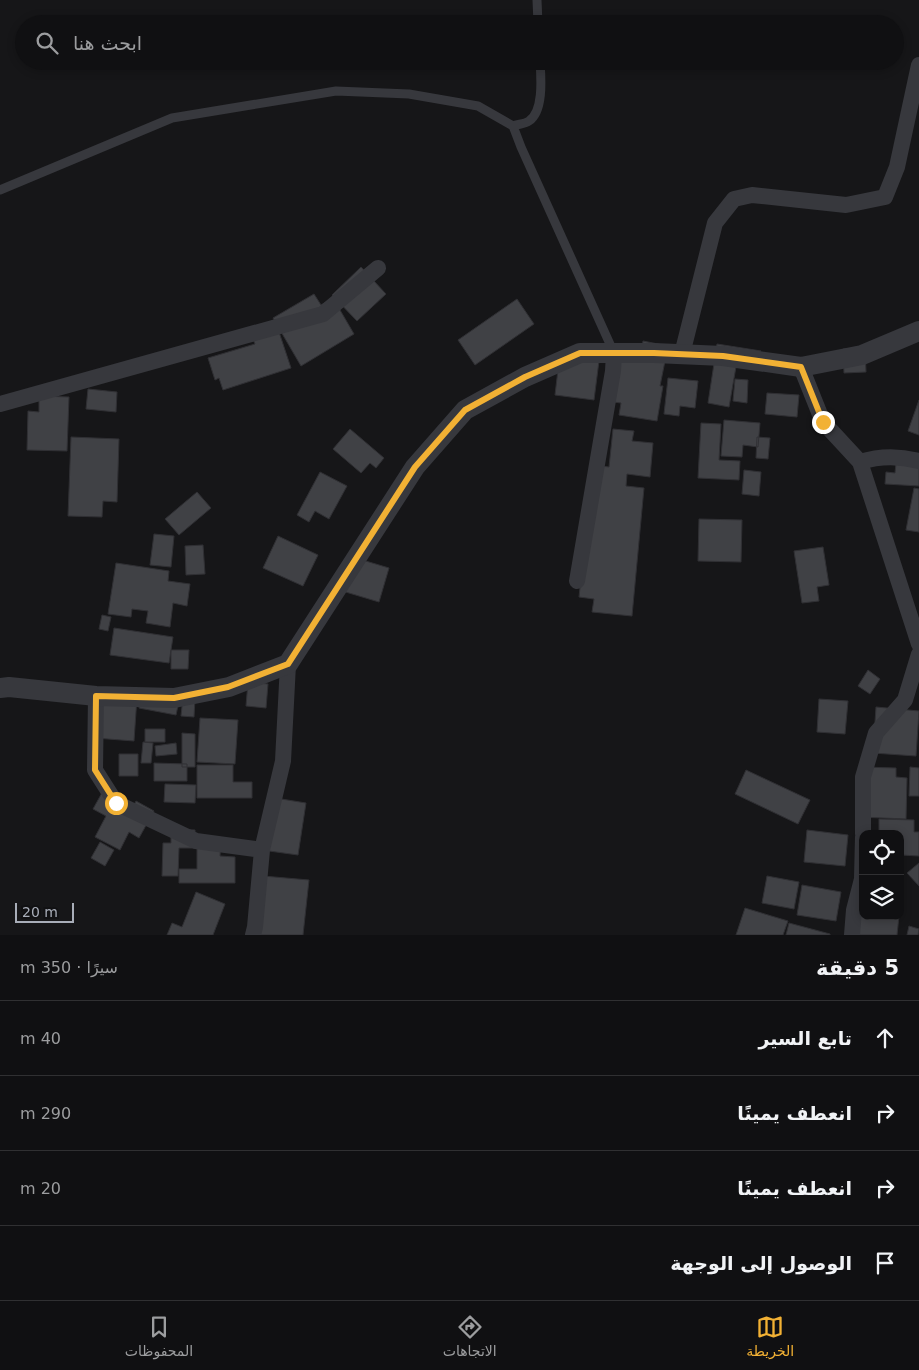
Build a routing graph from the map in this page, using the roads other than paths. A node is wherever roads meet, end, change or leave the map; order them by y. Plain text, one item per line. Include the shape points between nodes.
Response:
1 (537, 0) edge
2 (538, 15) edge
3 (919, 65) edge
4 (540, 70) edge
5 (513, 126) junction
6 (0, 190) edge
7 (378, 268) dead end
8 (919, 331) edge
9 (614, 353) junction
10 (682, 354) junction
11 (801, 367) junction
12 (0, 404) edge
13 (919, 461) edge
14 (860, 462) junction
15 (577, 581) dead end
16 (919, 644) edge
17 (919, 654) edge
18 (288, 664) junction
19 (0, 688) edge
20 (96, 696) junction
21 (863, 830) edge
22 (262, 850) junction
23 (862, 875) edge
24 (253, 935) edge
25 (852, 935) edge

1 - 2 lane
3 - 10 street via 897,167 886,197 846,205 752,196 734,199 715,223
4 - 5 lane via 538,110 529,121
5 - 6 lane via 478,106 410,94 336,91 172,118
5 - 9 lane
7 - 12 street via 323,314
8 - 11 street via 862,354
9 - 10 street
9 - 15 street
9 - 18 street via 580,353 525,377 465,410 415,467
10 - 11 street
11 - 14 street via 823,422
13 - 14 street via 876,457
14 - 16 street
17 - 21 street via 905,700 876,733 863,777
18 - 20 street via 228,687 174,698
18 - 22 street via 283,761
19 - 20 street
20 - 22 street via 95,770 116,803 196,841
22 - 24 street
23 - 25 street

